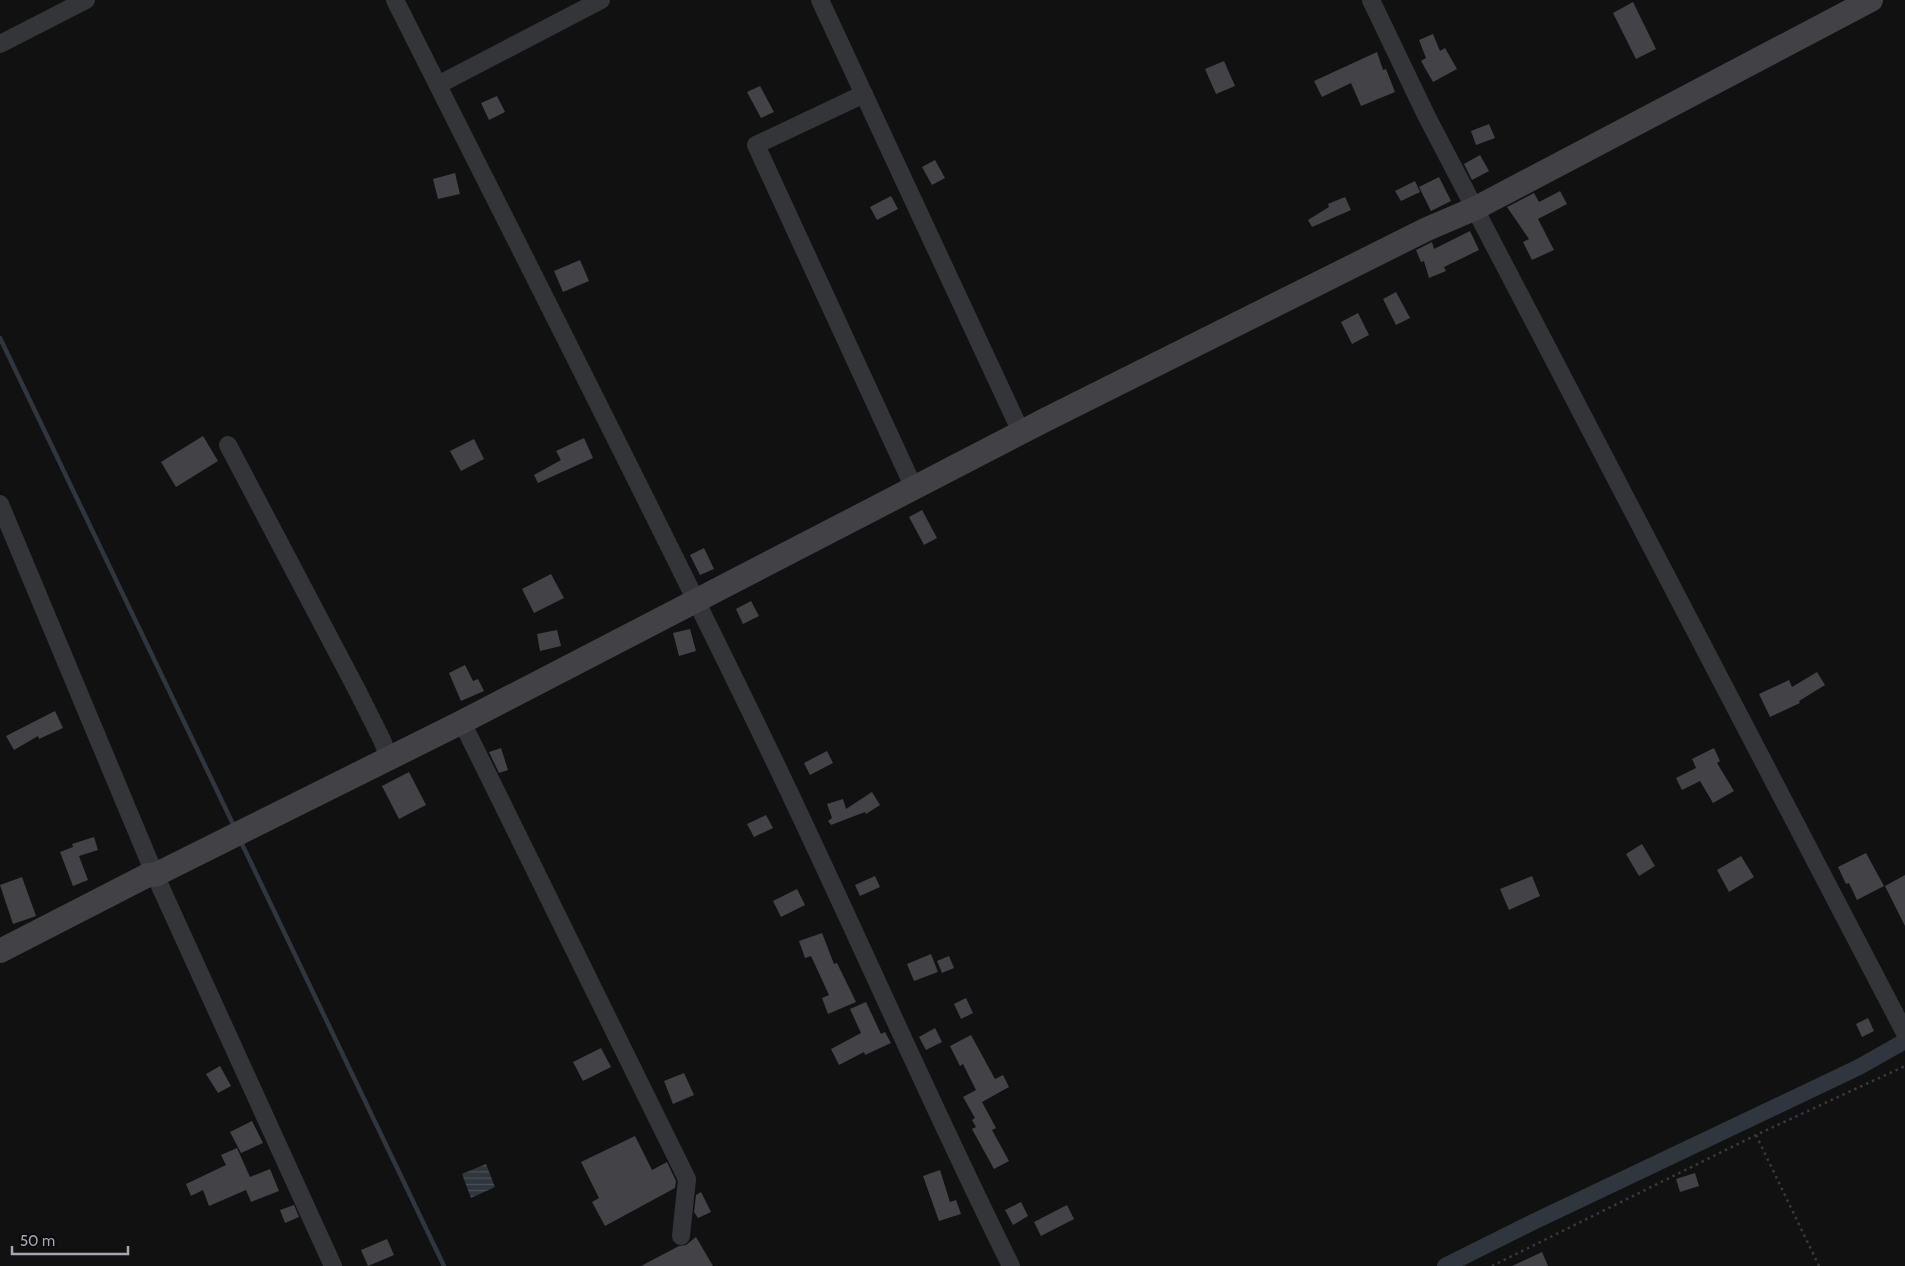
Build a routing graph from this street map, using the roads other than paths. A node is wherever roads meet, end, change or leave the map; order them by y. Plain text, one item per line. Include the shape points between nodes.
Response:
1 (86, 0) edge
2 (396, 0) edge
3 (601, 0) edge
4 (820, 0) edge
5 (1371, 0) edge
6 (1871, 0) edge
7 (0, 44) edge
8 (438, 85) junction
9 (864, 94) junction
10 (1476, 208) junction
11 (1021, 432) junction
12 (228, 445) dead end
13 (914, 488) junction
14 (0, 504) edge
15 (696, 600) junction
16 (462, 722) junction
17 (389, 758) junction
18 (155, 875) junction
19 (0, 951) edge
20 (1902, 1025) edge
21 (681, 1236) dead end
22 (333, 1266) edge
23 (1011, 1266) edge

1 - 7 street
2 - 8 street
3 - 8 street
4 - 9 street
5 - 10 street via 1426,115
6 - 10 street
8 - 15 street
9 - 11 street
9 - 13 street via 756,145
10 - 11 street via 1418,233
10 - 20 street
11 - 13 street
12 - 17 street via 357,690
13 - 15 street
14 - 18 street
15 - 16 street
15 - 23 street
16 - 17 street
16 - 21 street via 687,1179
17 - 18 street
18 - 19 street via 148,875
18 - 22 street

